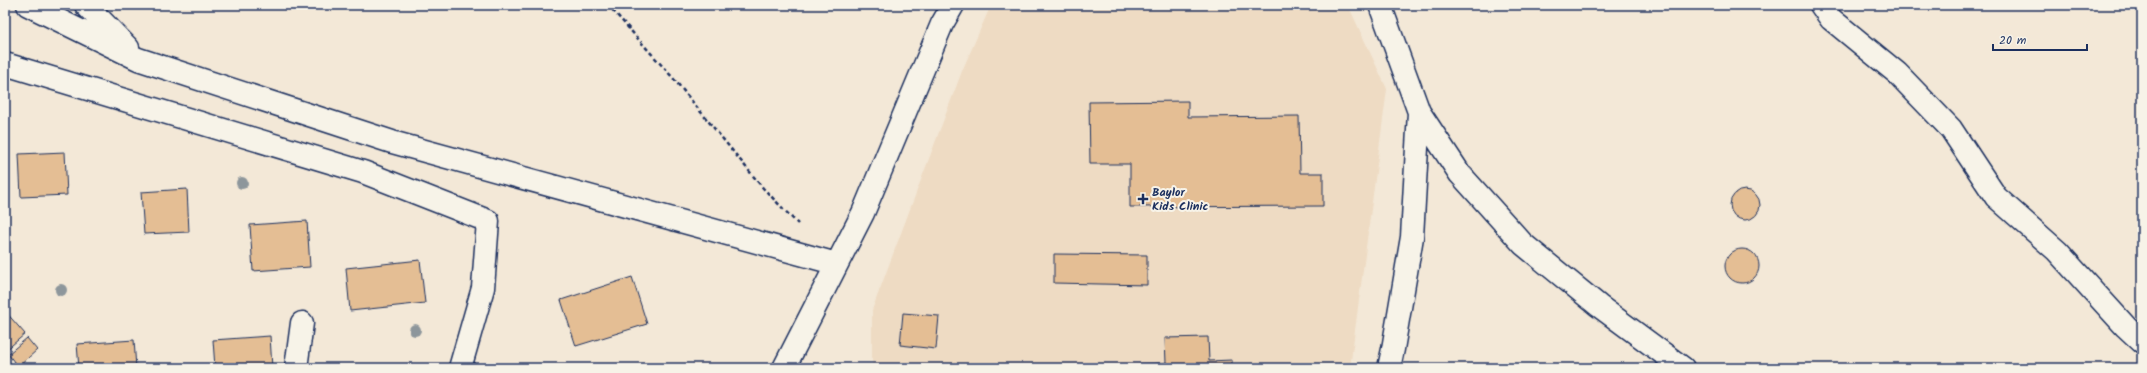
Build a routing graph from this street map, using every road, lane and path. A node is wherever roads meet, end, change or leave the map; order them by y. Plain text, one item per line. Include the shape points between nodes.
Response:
1 (28, 5) edge
2 (86, 5) edge
3 (608, 5) edge
4 (953, 5) edge
5 (1380, 5) edge
6 (1821, 5) edge
7 (138, 59) junction
8 (5, 64) edge
9 (1419, 112) junction
10 (800, 226) dead end
11 (837, 264) junction
12 (302, 323) dead end
13 (2142, 342) edge
14 (296, 368) edge
15 (460, 368) edge
16 (784, 368) edge
17 (1388, 368) edge
18 (1683, 368) edge

1 - 7 street
2 - 7 street
3 - 10 path via 673,78 763,188
4 - 11 street via 942,24 863,214
5 - 9 street
6 - 13 street via 1831,19 1897,73 1951,129 1996,197 2057,251
7 - 11 street via 392,142
8 - 15 street via 363,172 488,221 483,288
9 - 17 street via 1412,237 1394,349
9 - 18 street via 1460,174 1523,244 1599,306
11 - 16 street
12 - 14 street

